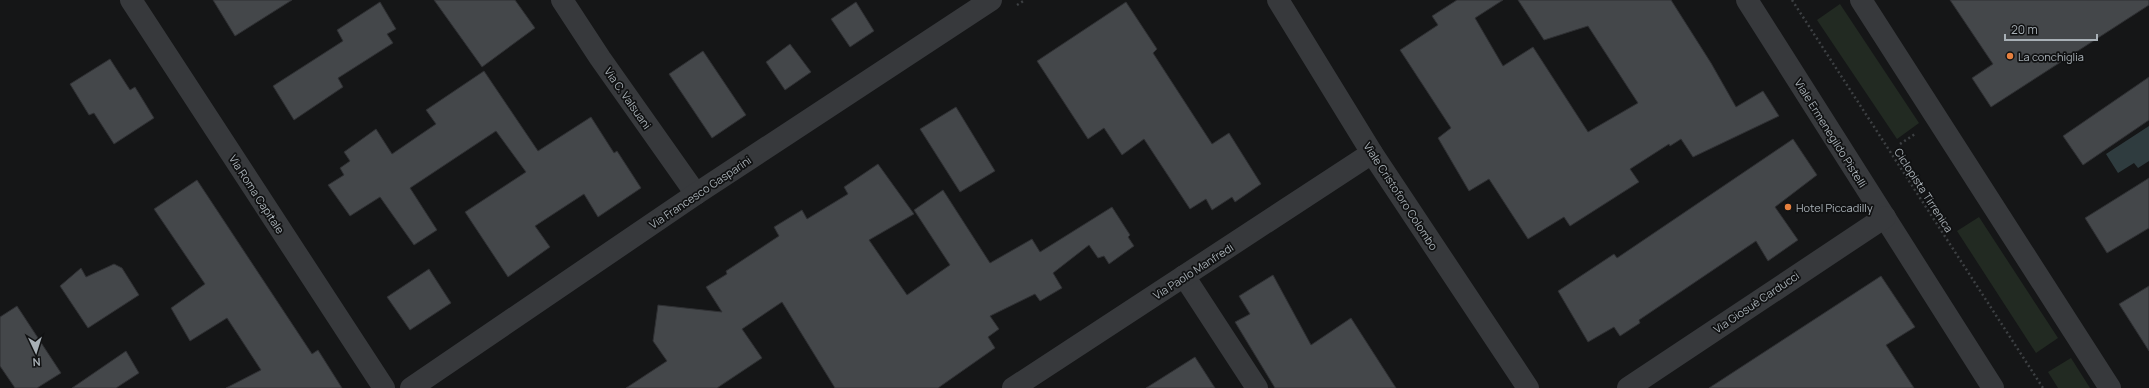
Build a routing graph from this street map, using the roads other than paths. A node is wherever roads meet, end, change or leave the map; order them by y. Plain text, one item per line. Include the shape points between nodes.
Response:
1 (131, 0) edge
2 (562, 0) edge
3 (991, 0) edge
4 (1278, 0) edge
5 (1747, 0) edge
6 (1861, 0) edge
7 (1372, 153) junction
8 (696, 194) junction
9 (1885, 217) junction
10 (1184, 276) junction
11 (384, 388) edge
12 (412, 388) edge
13 (1013, 388) edge
14 (1257, 388) edge
15 (1528, 388) edge
16 (1628, 388) edge
17 (1994, 388) edge
18 (2110, 388) edge

1 - 11 street, Via Roma Capitale
2 - 8 street, Via C. Valsuani
3 - 8 street, Via Francesco Gasparini
4 - 7 street, Viale Cristoforo Colombo
5 - 9 street, Viale Ermenegildo Pistelli
6 - 18 street
7 - 10 street, Via Paolo Manfredi
7 - 15 street, Viale Cristoforo Colombo
8 - 12 street, Via Francesco Gasparini
9 - 16 street, Via Giosuè Carducci
9 - 17 street, Viale Ermenegildo Pistelli
10 - 13 street, Via Paolo Manfredi
10 - 14 street

